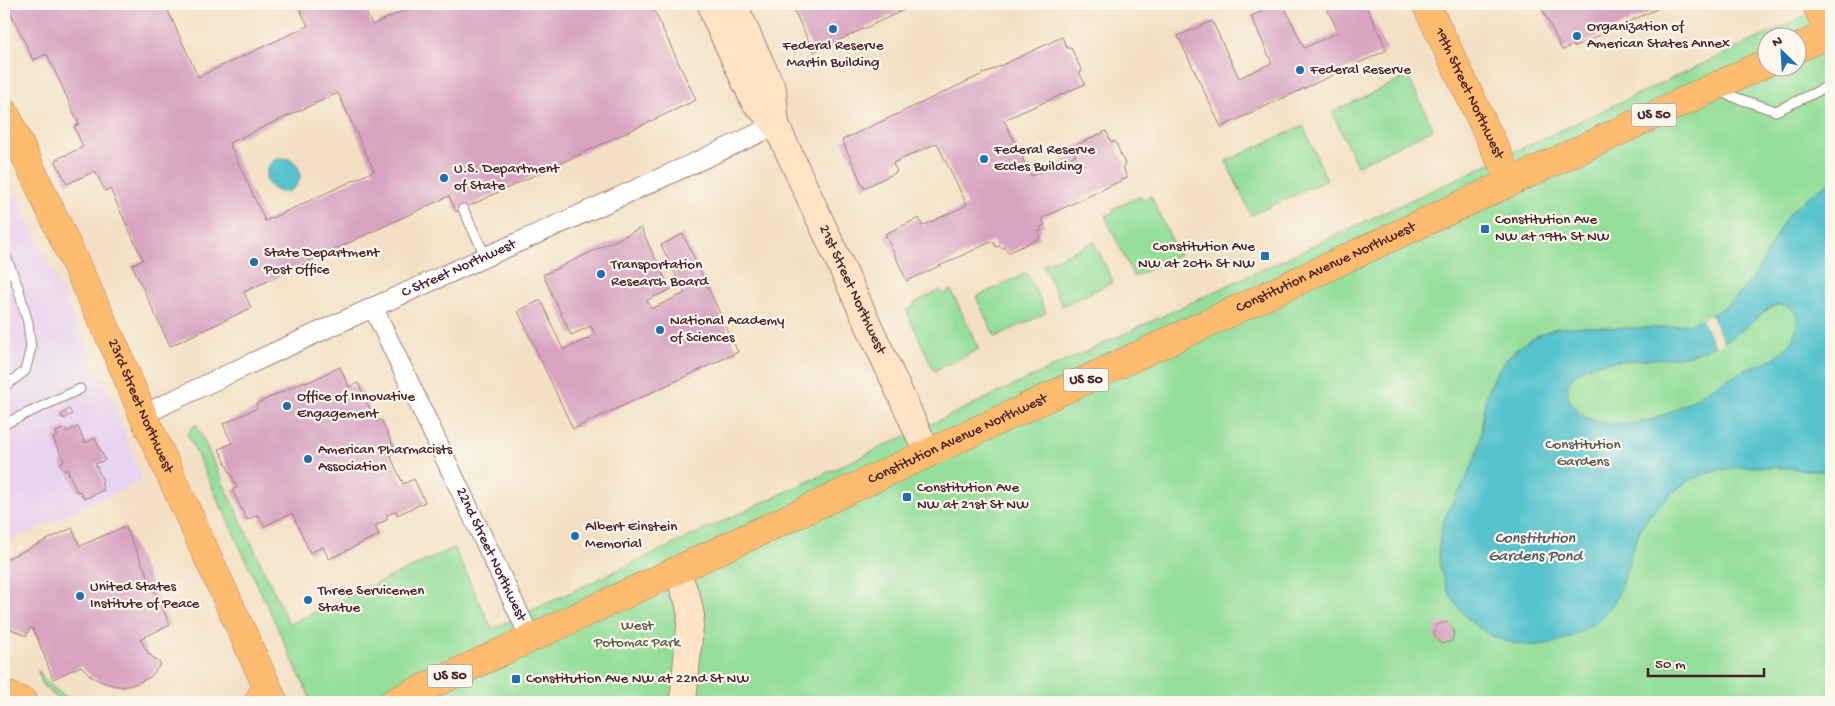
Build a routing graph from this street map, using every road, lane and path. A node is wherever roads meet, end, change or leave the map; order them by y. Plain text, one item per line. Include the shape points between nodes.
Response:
1 (712, 4) edge
2 (730, 4) edge
3 (1426, 4) edge
4 (1816, 4) edge
5 (1830, 33) edge
6 (1808, 43) edge
7 (1758, 67) edge
8 (1831, 85) edge
9 (1709, 89) junction
10 (4, 111) edge
11 (776, 126) junction
12 (1510, 182) junction
13 (463, 209) dead end
14 (4, 252) edge
15 (486, 257) junction
16 (373, 307) junction
17 (4, 385) edge
18 (80, 389) dead end
19 (143, 415) junction
20 (4, 424) edge
21 (928, 454) junction
22 (677, 571) junction
23 (531, 639) junction
24 (4, 694) edge
25 (266, 697) edge
26 (24, 702) edge
27 (394, 702) edge
28 (682, 702) edge

1 - 11 street, 21st Street Northwest via 714,15 754,100
2 - 11 street, 21st Street Northwest via 735,7 773,90
3 - 12 main road, 19th Street Northwest
4 - 5 main road
5 - 6 main road
7 - 9 main road, Constitution Avenue Northwest / US 50
8 - 9 lane via 1776,111
9 - 12 main road, Constitution Avenue Northwest / US 50
10 - 19 main road, 23rd Street Northwest
11 - 15 street, C Street Northwest
11 - 21 street, 21st Street Northwest
12 - 21 main road, Constitution Avenue Northwest / US 50
13 - 15 lane
14 - 17 lane via 21,296 32,348 26,372
15 - 16 street, C Street Northwest
16 - 19 street, C Street Northwest
16 - 23 street, 22nd Street Northwest
18 - 20 lane
19 - 25 main road, 23rd Street Northwest
21 - 22 main road, Constitution Avenue Northwest / US 50
22 - 23 main road, Constitution Avenue Northwest / US 50
22 - 28 street via 692,616
23 - 27 main road, Constitution Avenue Northwest / US 50
24 - 26 main road

